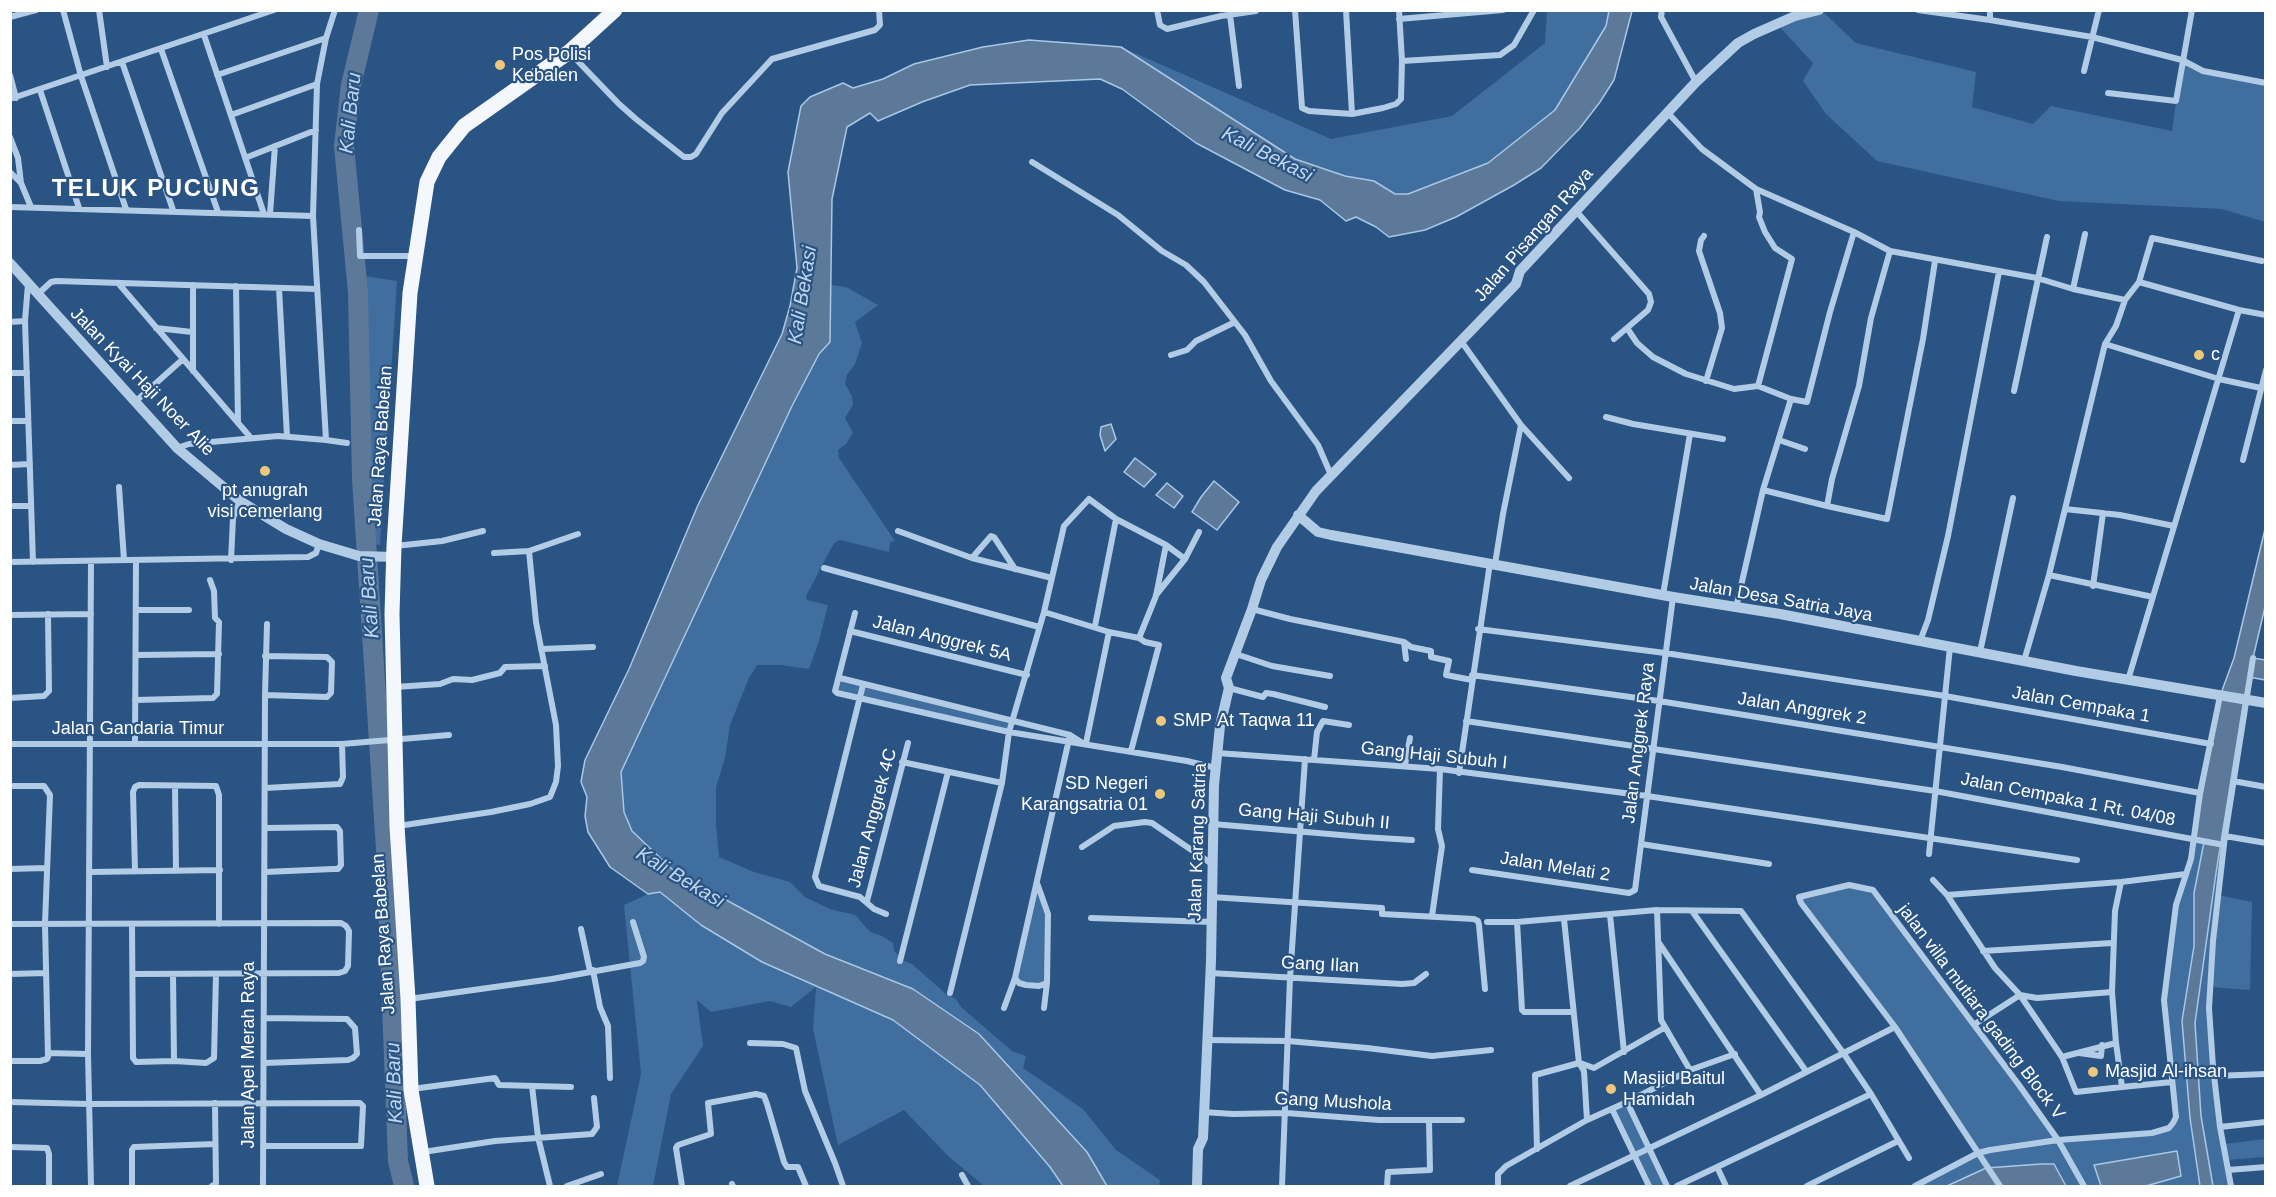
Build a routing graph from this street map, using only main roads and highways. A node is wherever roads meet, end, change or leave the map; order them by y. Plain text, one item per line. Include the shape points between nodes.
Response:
1 (615, 10) edge
2 (427, 1186) edge

1 - 2 main road, Jalan Raya Babelan via 569,52 464,126 439,157 427,182 415,256 392,614 397,826 411,1090

